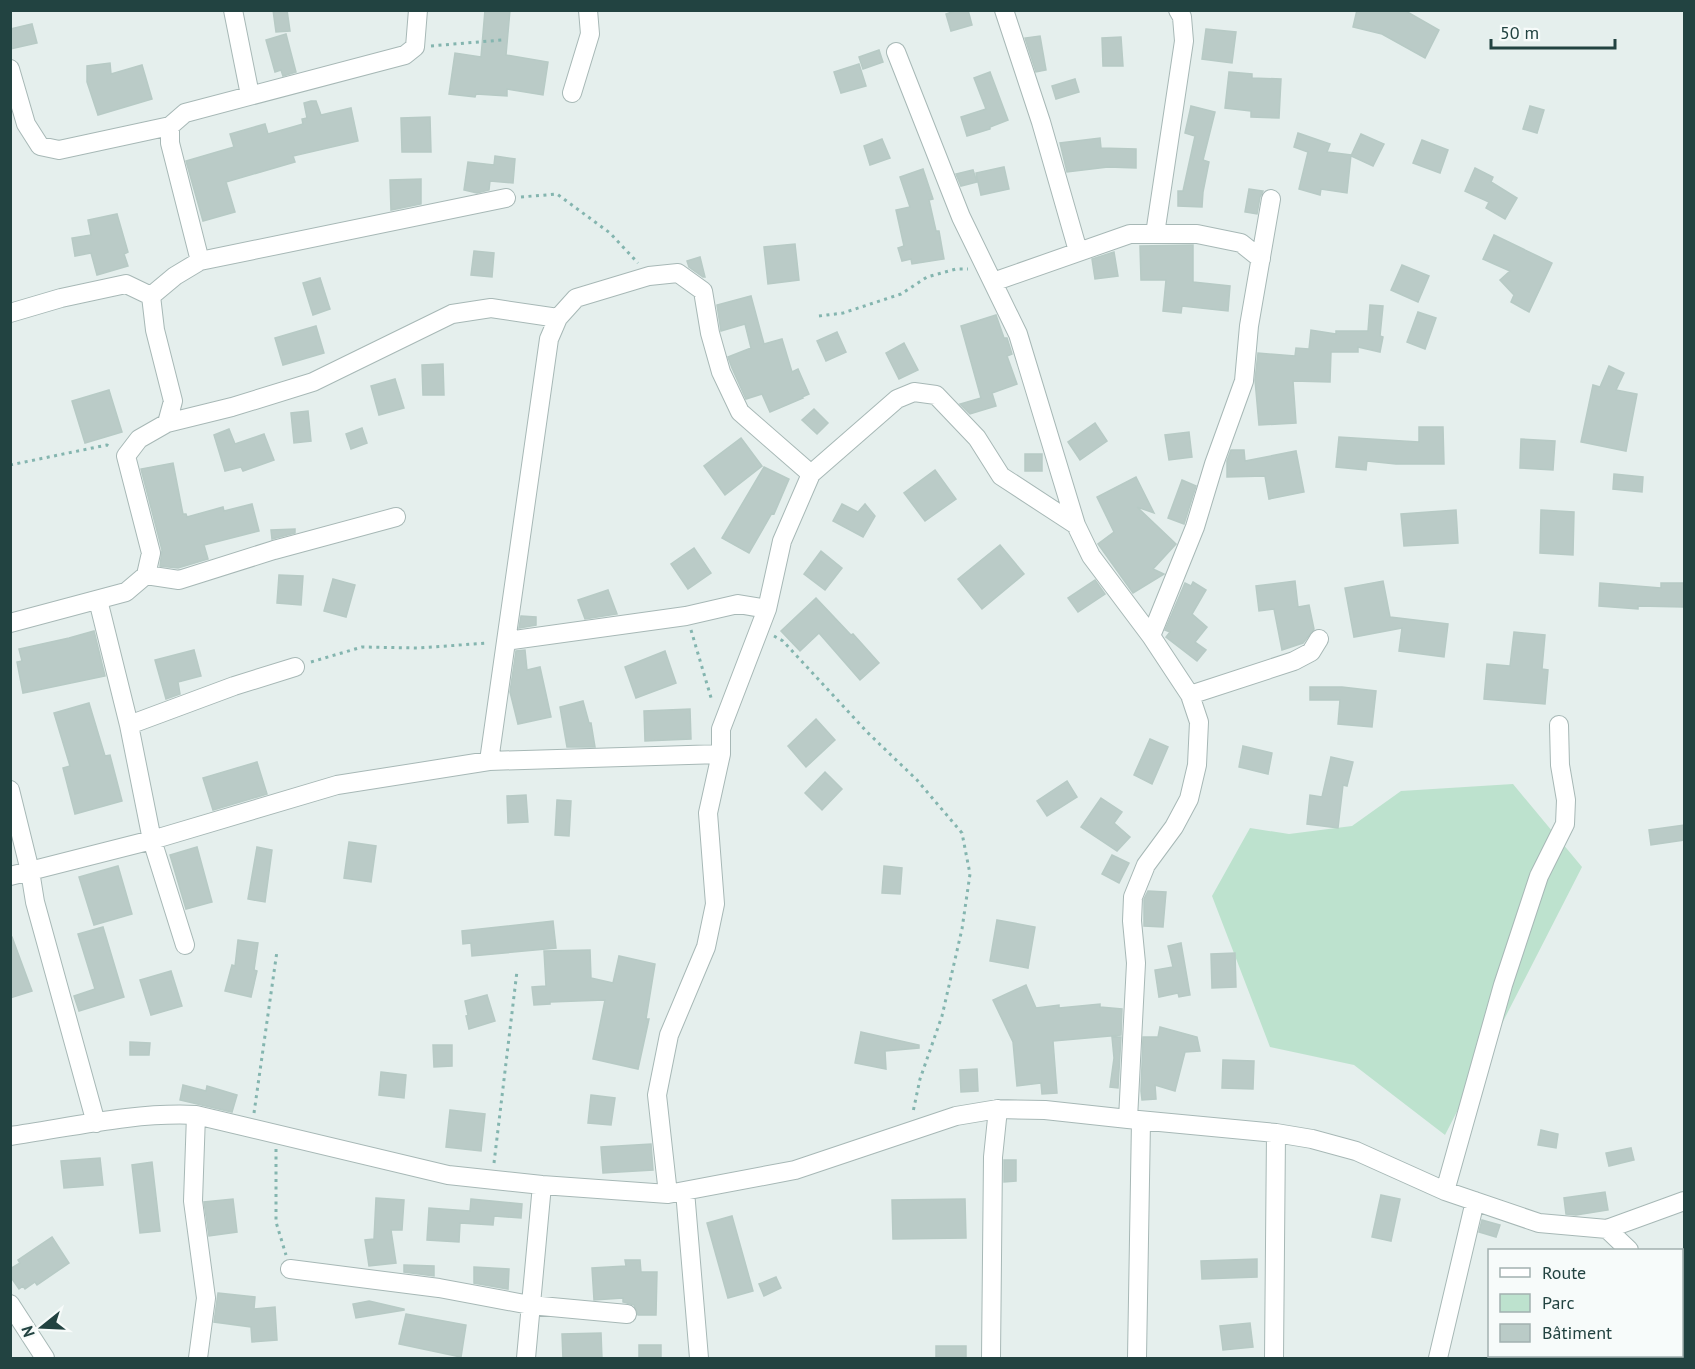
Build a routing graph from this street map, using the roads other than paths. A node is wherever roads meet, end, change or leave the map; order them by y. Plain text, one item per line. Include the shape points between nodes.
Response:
1 (233, 10) edge
2 (418, 10) edge
3 (588, 10) edge
4 (1004, 10) edge
5 (1179, 10) edge
6 (896, 52) dead end
7 (10, 69) edge
8 (572, 93) dead end
9 (250, 95) junction
10 (170, 126) junction
11 (506, 198) road end
12 (1272, 199) dead end
13 (1155, 234) junction
14 (1078, 251) junction
15 (1261, 259) junction
16 (200, 261) junction
17 (990, 276) junction
18 (152, 296) junction
19 (10, 313) edge
20 (558, 318) junction
21 (166, 423) junction
22 (811, 474) junction
23 (396, 517) dead end
24 (1076, 525) junction
25 (146, 576) junction
26 (98, 600) junction
27 (767, 609) junction
28 (10, 623) edge
29 (1151, 636) junction
30 (1318, 639) dead end
31 (506, 641) junction
32 (295, 667) road end
33 (1190, 695) junction
34 (129, 725) junction
35 (1558, 725) dead end
36 (721, 754) junction
37 (489, 761) junction
38 (10, 790) edge
39 (152, 840) junction
40 (30, 871) junction
41 (10, 876) edge
42 (185, 945) dead end
43 (998, 1109) junction
44 (196, 1114) junction
45 (1134, 1120) junction
46 (96, 1123) junction
47 (1276, 1133) junction
48 (10, 1136) edge
49 (542, 1185) junction
50 (1445, 1191) junction
51 (676, 1193) junction
52 (1474, 1201) junction
53 (1684, 1201) edge
54 (1608, 1229) junction
55 (1627, 1249) edge
56 (290, 1269) road end
57 (10, 1304) edge
58 (531, 1305) junction
59 (627, 1314) dead end
60 (45, 1359) edge
61 (198, 1359) edge
62 (525, 1359) edge
63 (699, 1359) edge
64 (991, 1359) edge
65 (1137, 1359) edge
66 (1275, 1359) edge
67 (1438, 1359) edge

1 - 9 street
2 - 9 street via 415,47 405,55
3 - 8 street via 590,34
4 - 14 street
5 - 13 street via 1184,41
6 - 17 street via 961,217
7 - 10 street via 26,124 40,146 59,150
9 - 10 street via 185,113
10 - 16 street via 170,143
11 - 16 street
12 - 15 street
13 - 14 street via 1130,234
13 - 15 street via 1197,234 1241,243
14 - 17 street
15 - 29 street via 1244,381 1195,527
16 - 18 street
17 - 24 street via 1018,334
18 - 19 street via 126,284
18 - 21 street via 173,401
20 - 21 street via 491,308 452,314 313,381
20 - 22 street via 576,298 649,276 678,273 703,291 721,372 740,412
20 - 31 street via 549,339
21 - 25 street via 139,439 126,456 152,553
22 - 24 street via 897,399 914,392 936,395 977,438 1001,476
22 - 27 street via 783,541
23 - 25 street via 179,580
24 - 29 street via 1091,556
25 - 26 street via 126,592
26 - 28 street
26 - 34 street
27 - 31 street via 738,604 686,616
27 - 36 street via 721,729
29 - 33 street
30 - 33 street via 1311,652 1294,661
31 - 37 street
32 - 34 street
33 - 45 street via 1199,722 1197,765 1189,799 1146,865 1132,897 1136,963
34 - 39 street
35 - 50 street via 1565,824 1539,876 1503,985
36 - 37 street
36 - 51 street via 708,813 715,904 706,947 669,1035 657,1095
37 - 39 street via 337,785
38 - 40 street
39 - 40 street
39 - 42 street
40 - 41 street
40 - 46 street via 35,902
43 - 45 street
43 - 51 street via 956,1116 795,1170
43 - 64 street via 993,1157
44 - 46 street via 168,1113
44 - 49 street via 448,1175
44 - 61 street via 193,1201 206,1298
45 - 47 street
45 - 65 street
46 - 48 street
47 - 50 street via 1356,1151
47 - 66 street
49 - 51 street
49 - 58 street
50 - 52 street
51 - 63 street
52 - 54 street via 1539,1223
52 - 67 street
53 - 54 street
54 - 55 street
56 - 58 street via 439,1288
57 - 60 street
58 - 59 street
58 - 62 street

